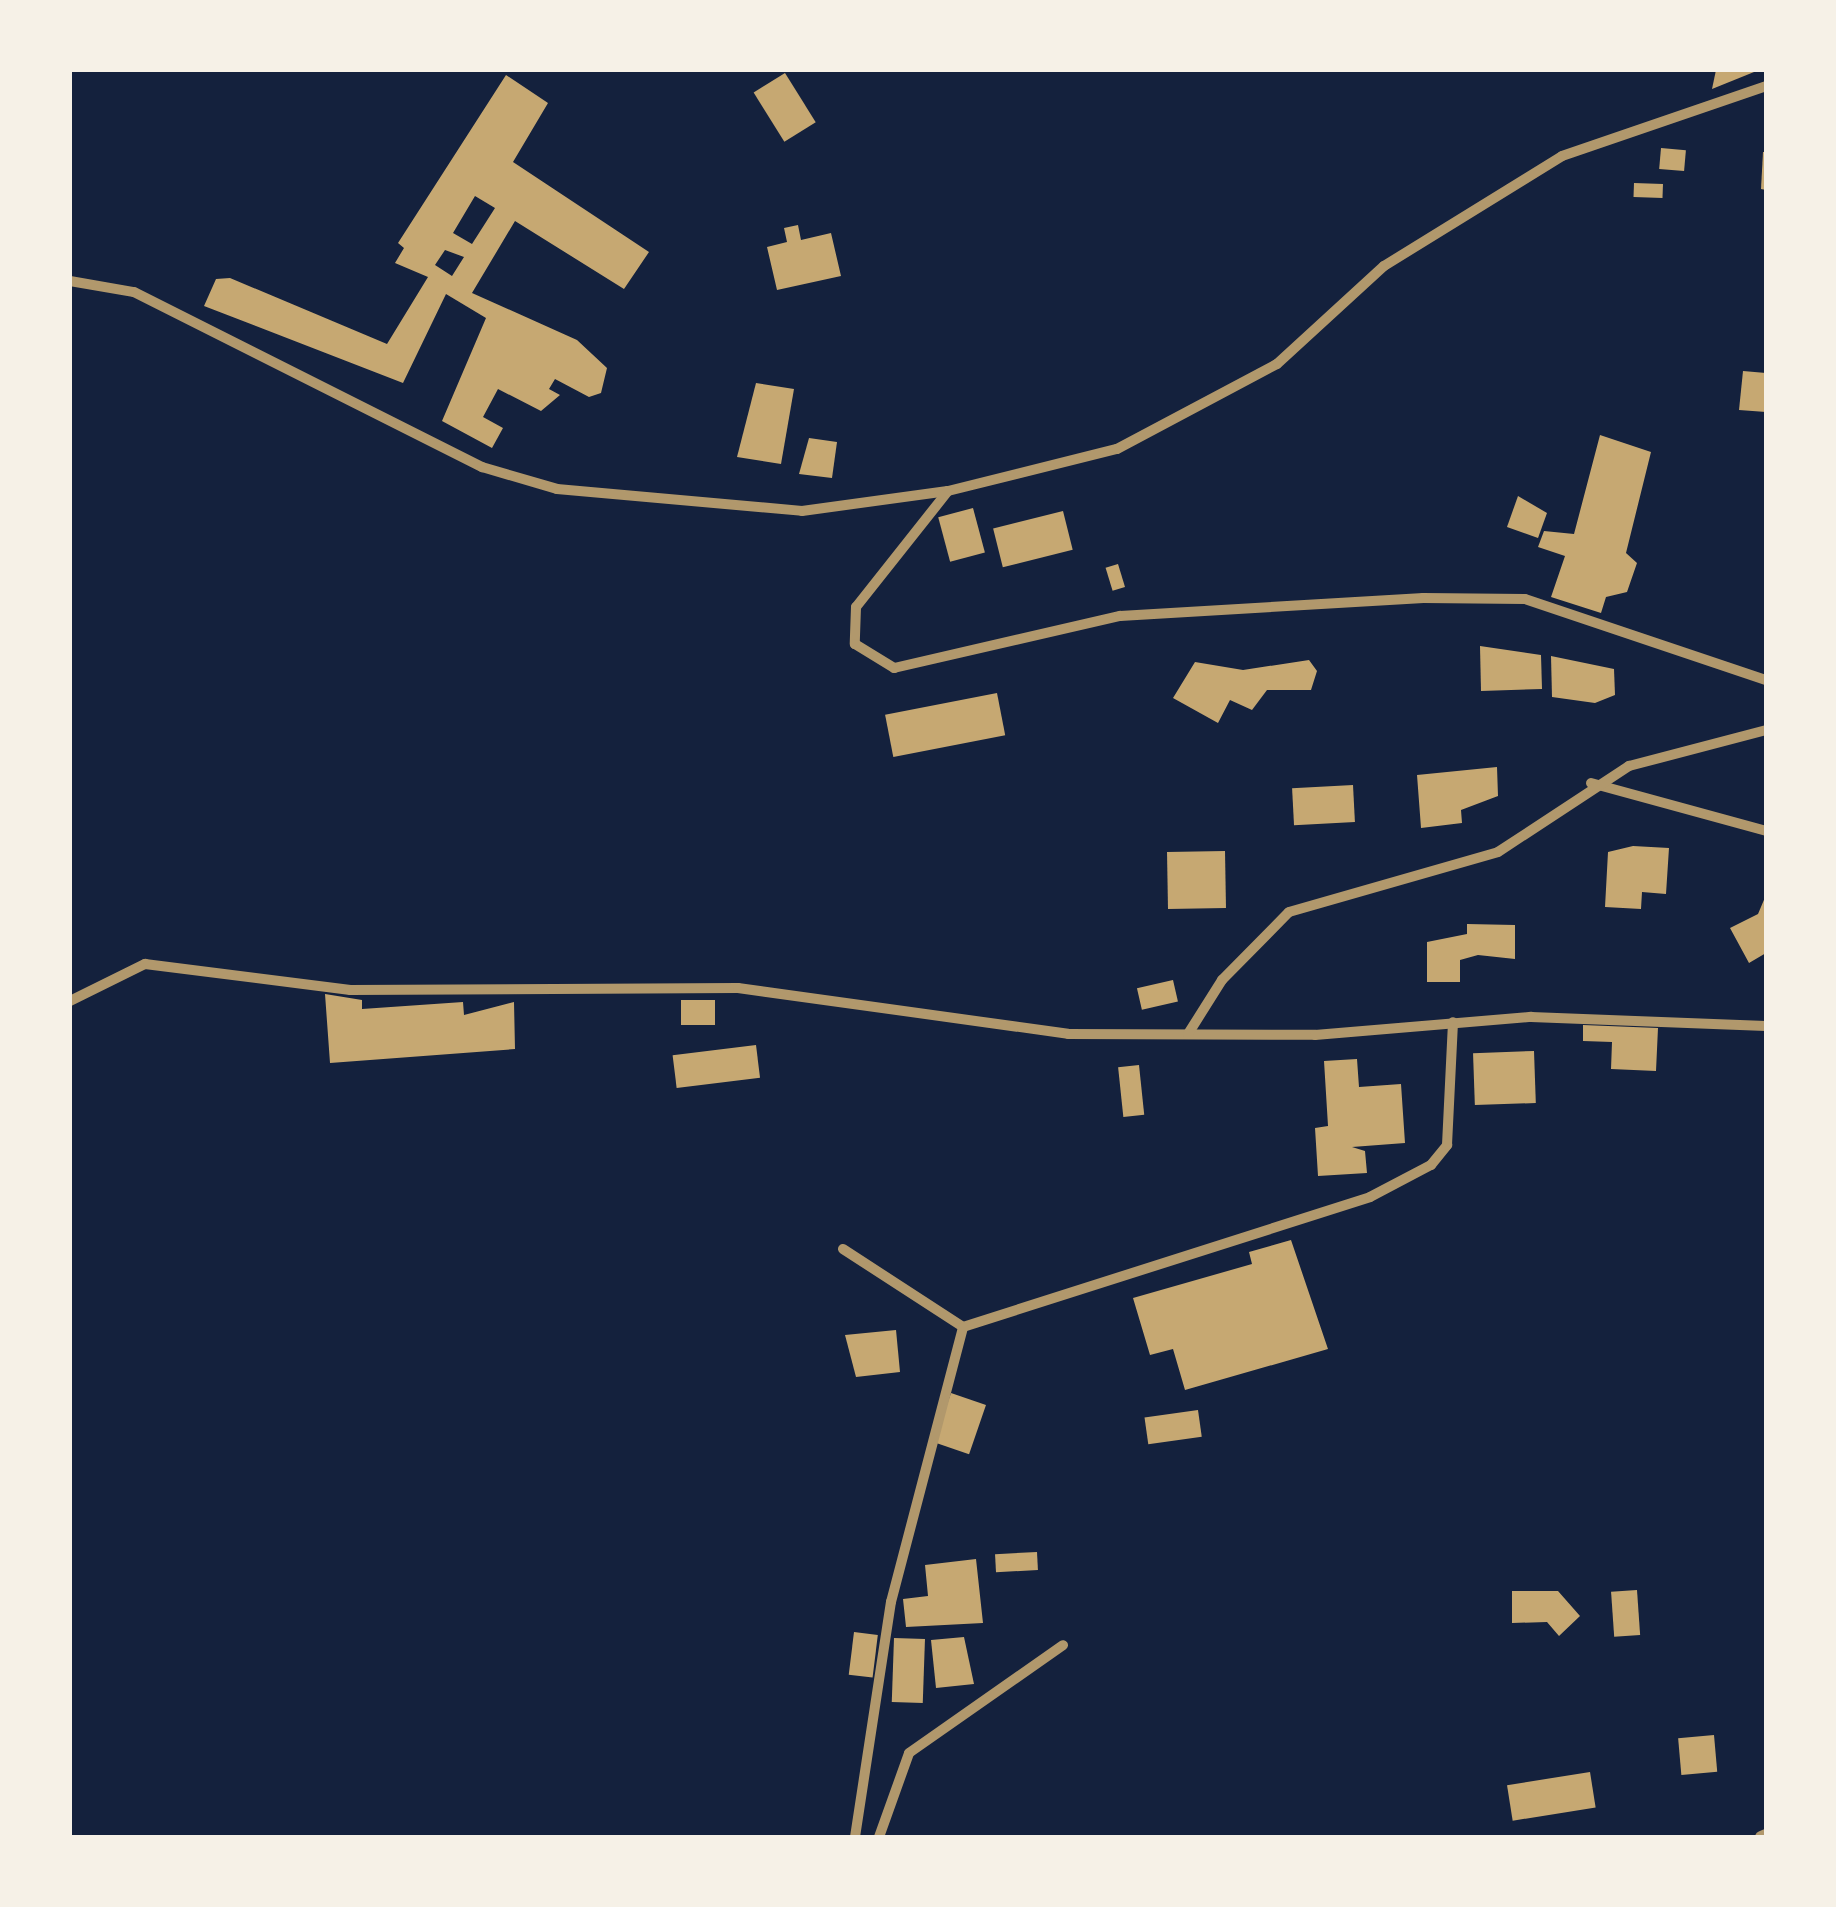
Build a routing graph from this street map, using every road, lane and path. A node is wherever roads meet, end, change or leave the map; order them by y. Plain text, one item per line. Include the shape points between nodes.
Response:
1 (1766, 86) edge
2 (70, 281) edge
3 (948, 492) junction
4 (1766, 680) edge
5 (1766, 730) edge
6 (1591, 783) junction
7 (1766, 831) edge
8 (70, 1001) edge
9 (1453, 1022) junction
10 (1766, 1026) edge
11 (1188, 1034) junction
12 (843, 1249) dead end
13 (964, 1327) junction
14 (1063, 1645) dead end
15 (855, 1837) edge
16 (879, 1837) edge

1 - 3 street via 1562,156 1384,266 1276,364 1202,411 1118,449
2 - 3 street via 134,292 482,467 557,489 802,511
3 - 4 street via 856,607 855,644 894,668 1120,616 1423,598 1525,599
5 - 6 street
6 - 7 street
6 - 11 street via 1498,852 1289,912 1222,980
8 - 11 street via 144,964 350,990 738,988 941,1022
9 - 10 street
9 - 11 street
9 - 13 street via 1455,1121 1431,1166 1370,1197
12 - 13 street
13 - 15 street via 890,1602
14 - 16 street via 909,1753

